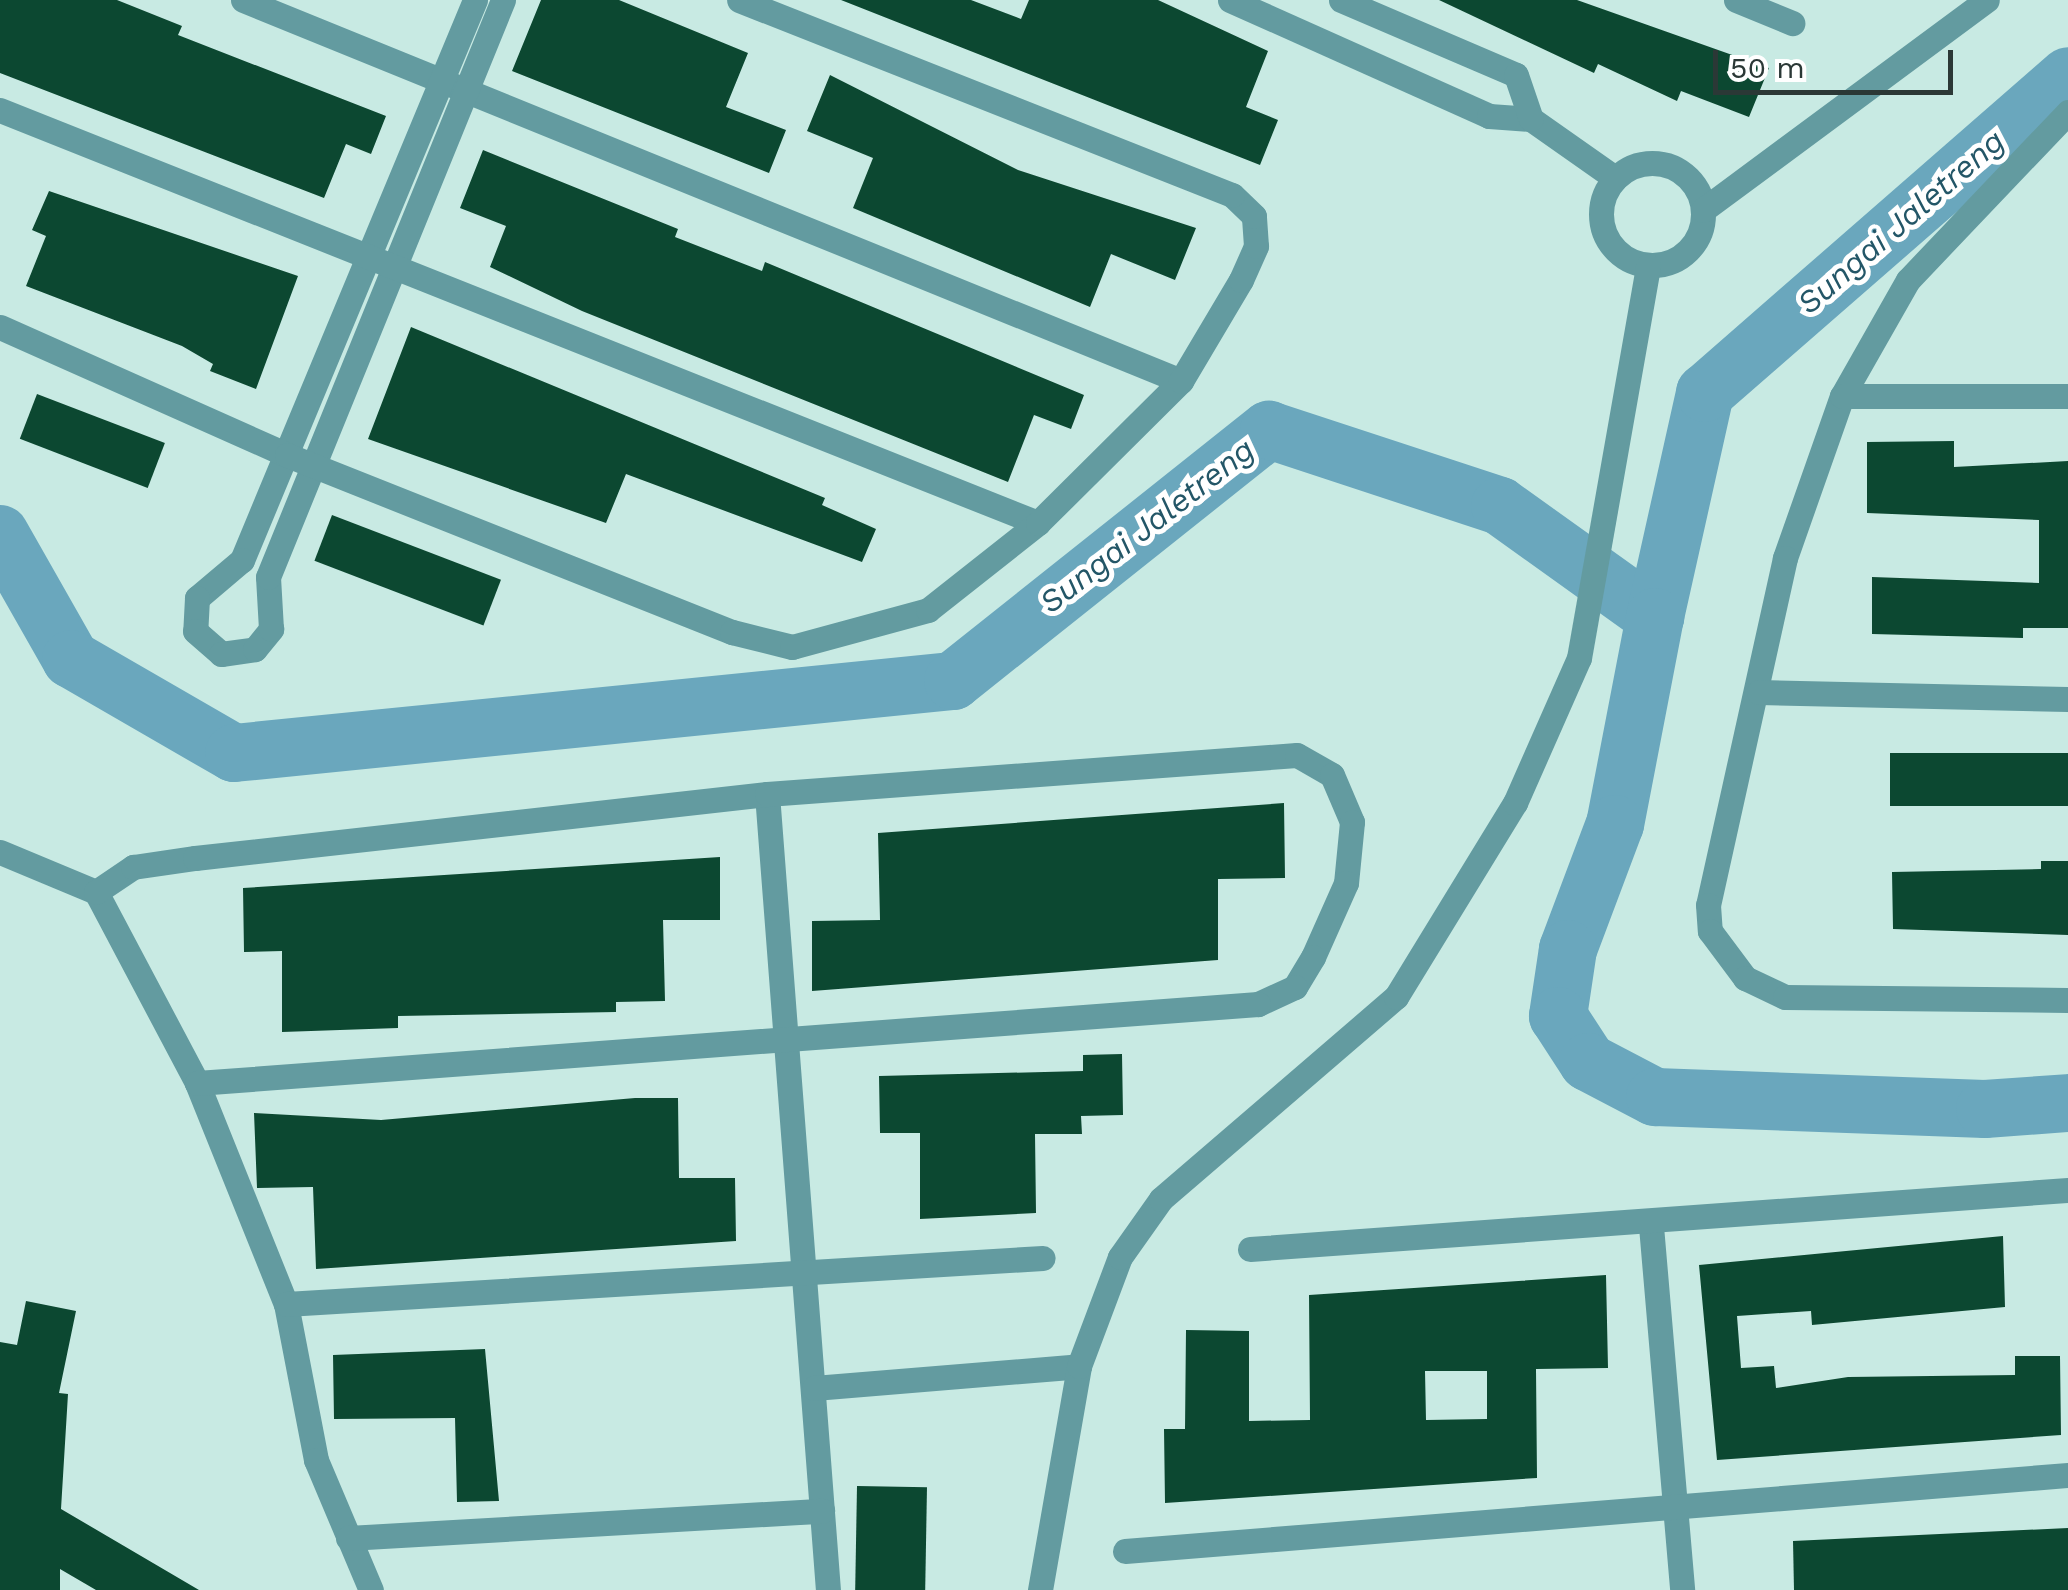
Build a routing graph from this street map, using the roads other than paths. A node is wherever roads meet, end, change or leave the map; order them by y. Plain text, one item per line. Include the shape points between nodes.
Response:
1 (243, 0) edge
2 (475, 0) edge
3 (503, 0) edge
4 (739, 0) edge
5 (1230, 0) edge
6 (1341, 0) edge
7 (1736, 0) edge
8 (1988, 0) edge
9 (1792, 23) dead end
10 (453, 89) junction
11 (0, 110) edge
12 (2068, 112) edge
13 (1530, 119) junction
14 (1615, 178) junction
15 (1704, 210) junction
16 (366, 263) junction
17 (1648, 266) junction
18 (391, 273) junction
19 (0, 327) edge
20 (1181, 381) junction
21 (1842, 396) junction
22 (2068, 396) edge
23 (287, 455) junction
24 (315, 467) junction
25 (1038, 522) junction
26 (1759, 692) junction
27 (2068, 698) edge
28 (768, 794) junction
29 (0, 852) edge
30 (96, 892) junction
31 (2068, 1000) edge
32 (784, 1039) junction
33 (197, 1082) junction
34 (2068, 1190) edge
35 (1652, 1226) junction
36 (1250, 1249) dead end
37 (1043, 1258) dead end
38 (806, 1271) junction
39 (286, 1304) junction
40 (1079, 1366) junction
41 (814, 1388) junction
42 (2068, 1475) edge
43 (1675, 1508) junction
44 (822, 1511) junction
45 (348, 1538) junction
46 (1124, 1552) dead end
47 (371, 1590) edge
48 (828, 1590) edge
49 (1040, 1590) edge
50 (1682, 1590) edge

1 - 10 street
2 - 10 street
3 - 10 street
4 - 20 street via 1246,203 1256,246
5 - 13 street via 1489,116
6 - 13 street via 1516,76
7 - 9 street
8 - 15 street
10 - 16 street
10 - 18 street
10 - 20 street
11 - 16 street
12 - 21 street via 1908,280
13 - 14 street
14 - 15 street via 1652,163 1672,167
14 - 17 street via 1604,195 1604,234
15 - 17 street via 1689,250
16 - 18 street
16 - 23 street
17 - 40 street via 1579,658 1496,837 1396,997 1161,1199 1120,1256
18 - 24 street
18 - 25 street
19 - 23 street
20 - 25 street
21 - 22 street
21 - 26 street via 1785,558
23 - 24 street
23 - 24 street via 242,560 202,589 193,608 202,641 222,654 255,649 271,628 268,577
24 - 25 street via 732,632 792,647 928,610
26 - 27 street
26 - 31 street via 1708,906 1710,932 1746,978 1822,1004
28 - 30 street via 133,867
28 - 32 street
28 - 32 street via 1297,755 1332,775 1352,822 1332,918 1295,986 1277,998
29 - 30 street
30 - 33 street
32 - 33 street
32 - 38 street
33 - 39 street
34 - 35 street
35 - 36 street
35 - 43 street
37 - 38 street
38 - 39 street
38 - 41 street
39 - 45 street via 316,1460
40 - 41 street
40 - 49 street
41 - 44 street
42 - 43 street
43 - 46 street
43 - 50 street
44 - 45 street
44 - 48 street
45 - 47 street

